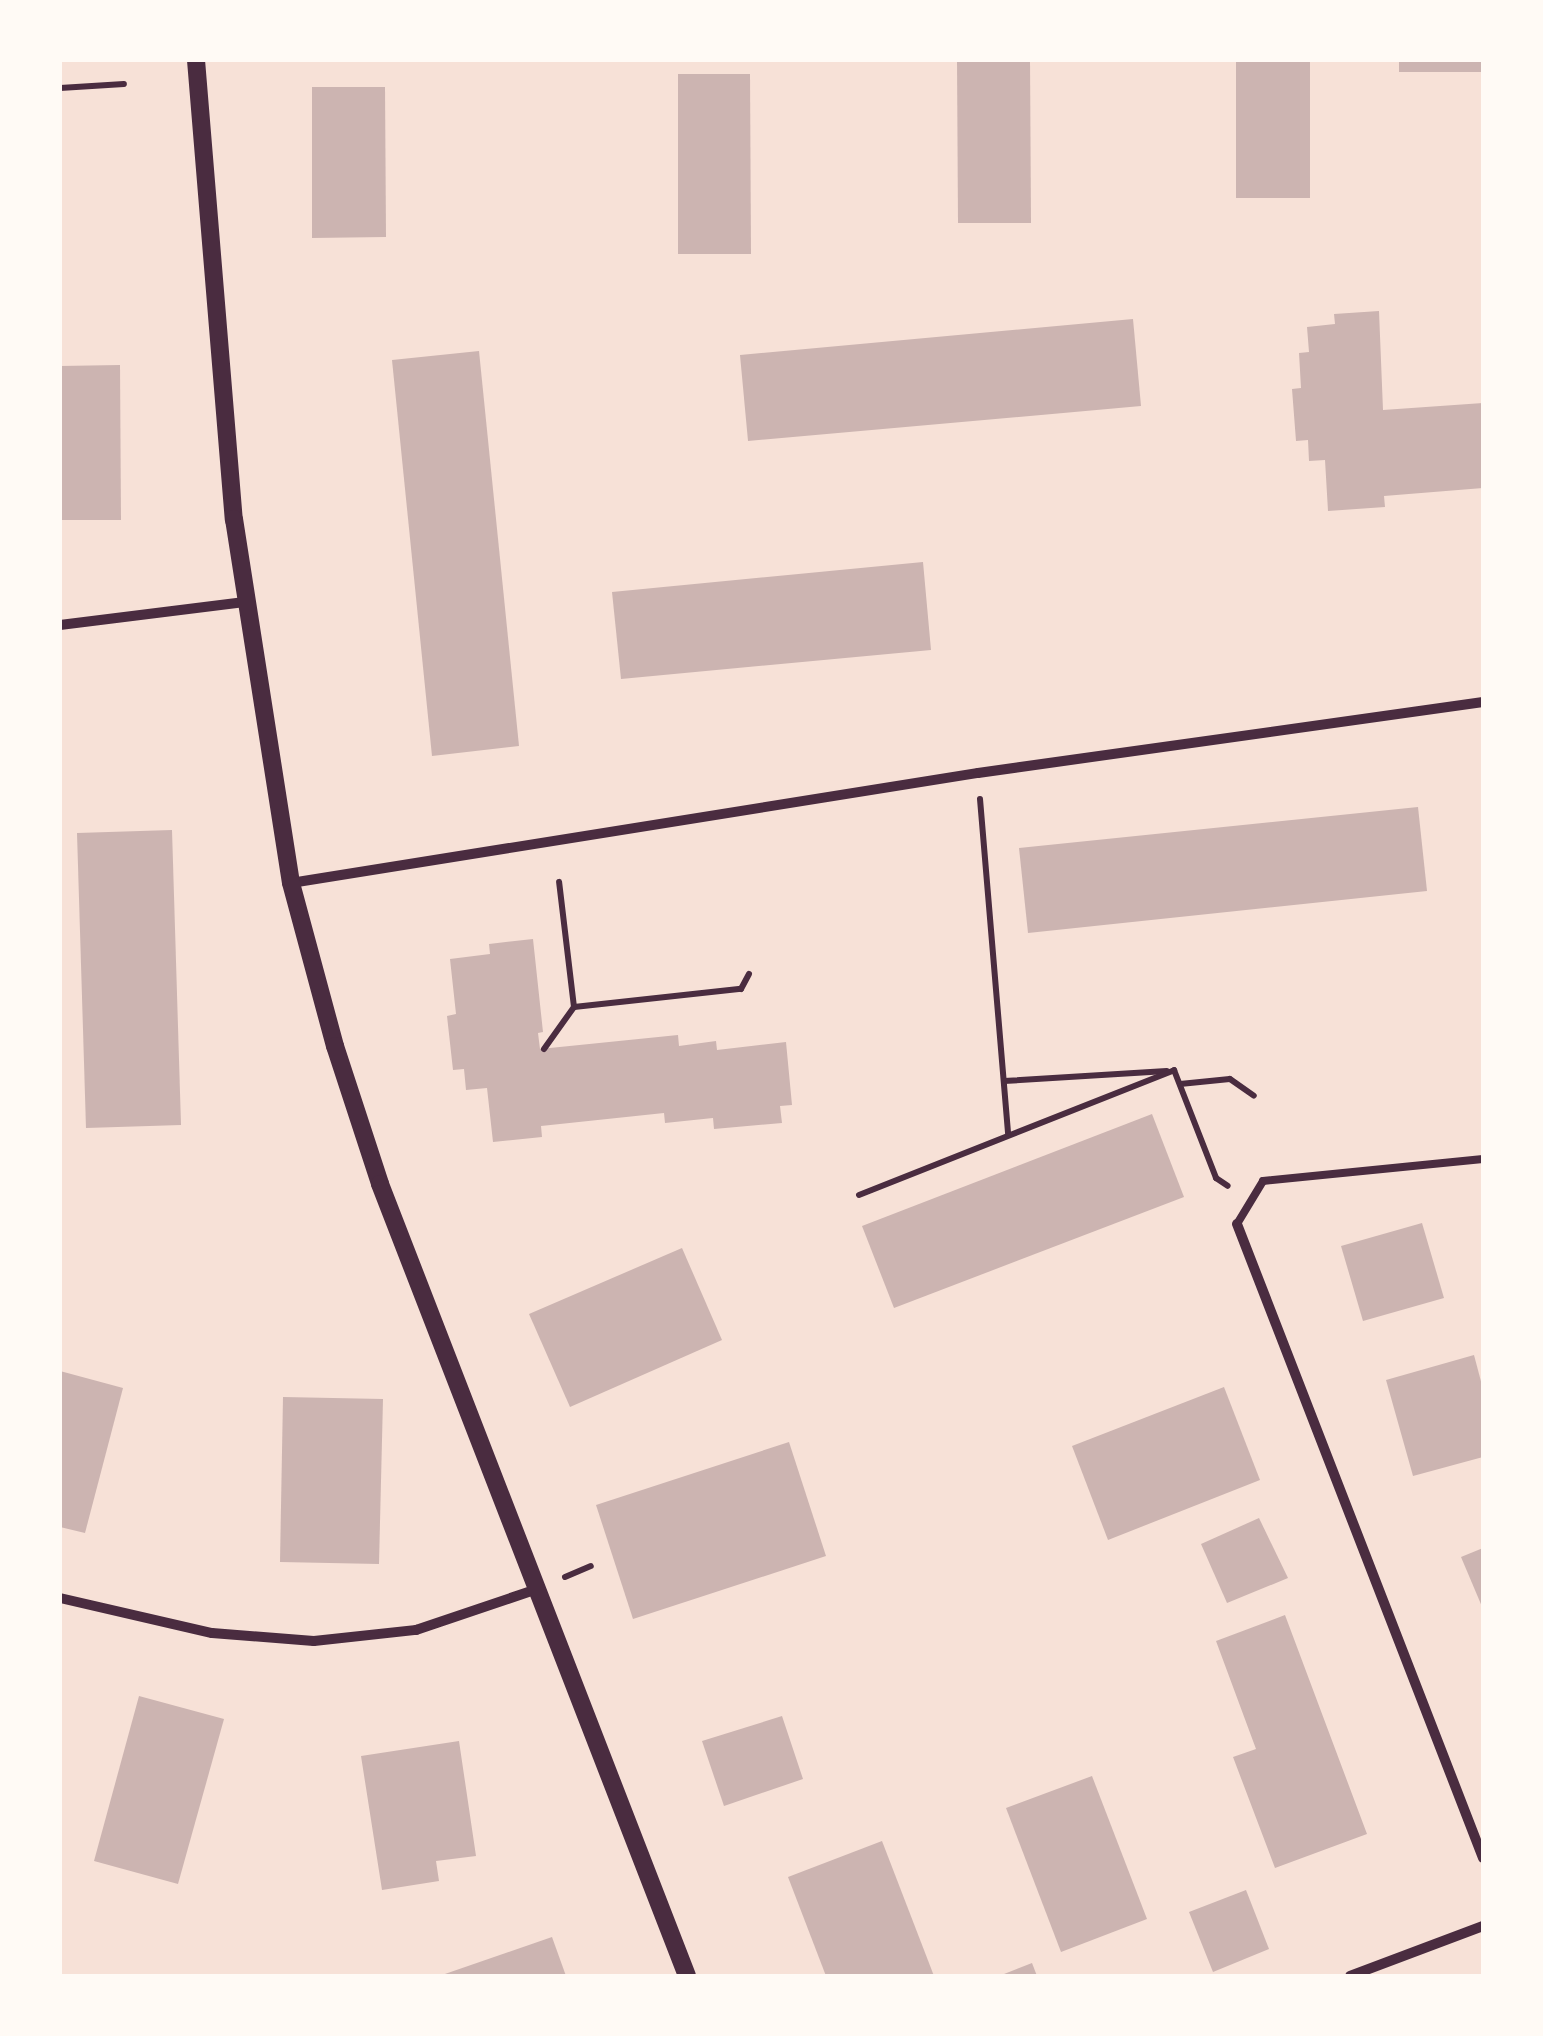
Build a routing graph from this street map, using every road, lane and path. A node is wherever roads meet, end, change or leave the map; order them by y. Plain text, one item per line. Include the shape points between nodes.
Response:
1 (196, 60) edge
2 (124, 84) dead end
3 (60, 88) edge
4 (245, 602) junction
5 (60, 624) edge
6 (1483, 702) edge
7 (978, 773) junction
8 (559, 882) dead end
9 (291, 883) junction
10 (749, 974) dead end
11 (574, 1006) junction
12 (544, 1049) dead end
13 (1174, 1070) junction
14 (1004, 1081) junction
15 (1180, 1084) junction
16 (1254, 1096) dead end
17 (1008, 1136) junction
18 (1483, 1160) edge
19 (859, 1194) dead end
20 (1250, 1201) junction
21 (1236, 1224) joint
22 (537, 1589) junction
23 (60, 1598) edge
24 (1483, 1858) edge
25 (1483, 1926) edge
26 (687, 1976) edge
27 (1350, 1976) edge

1 - 4 street
2 - 3 path
4 - 5 street
4 - 9 street
6 - 7 street
7 - 9 street
7 - 14 path
8 - 11 path
9 - 22 street via 380,1184
10 - 11 path via 741,989
11 - 12 path
13 - 14 path
13 - 15 path
13 - 17 path
14 - 17 path
15 - 16 path via 1230,1080
15 - 20 path via 1216,1178
17 - 19 path
18 - 20 lane via 1263,1181
20 - 21 lane
21 - 24 street
22 - 23 street via 416,1630 314,1641 212,1633
22 - 26 street
25 - 27 street

